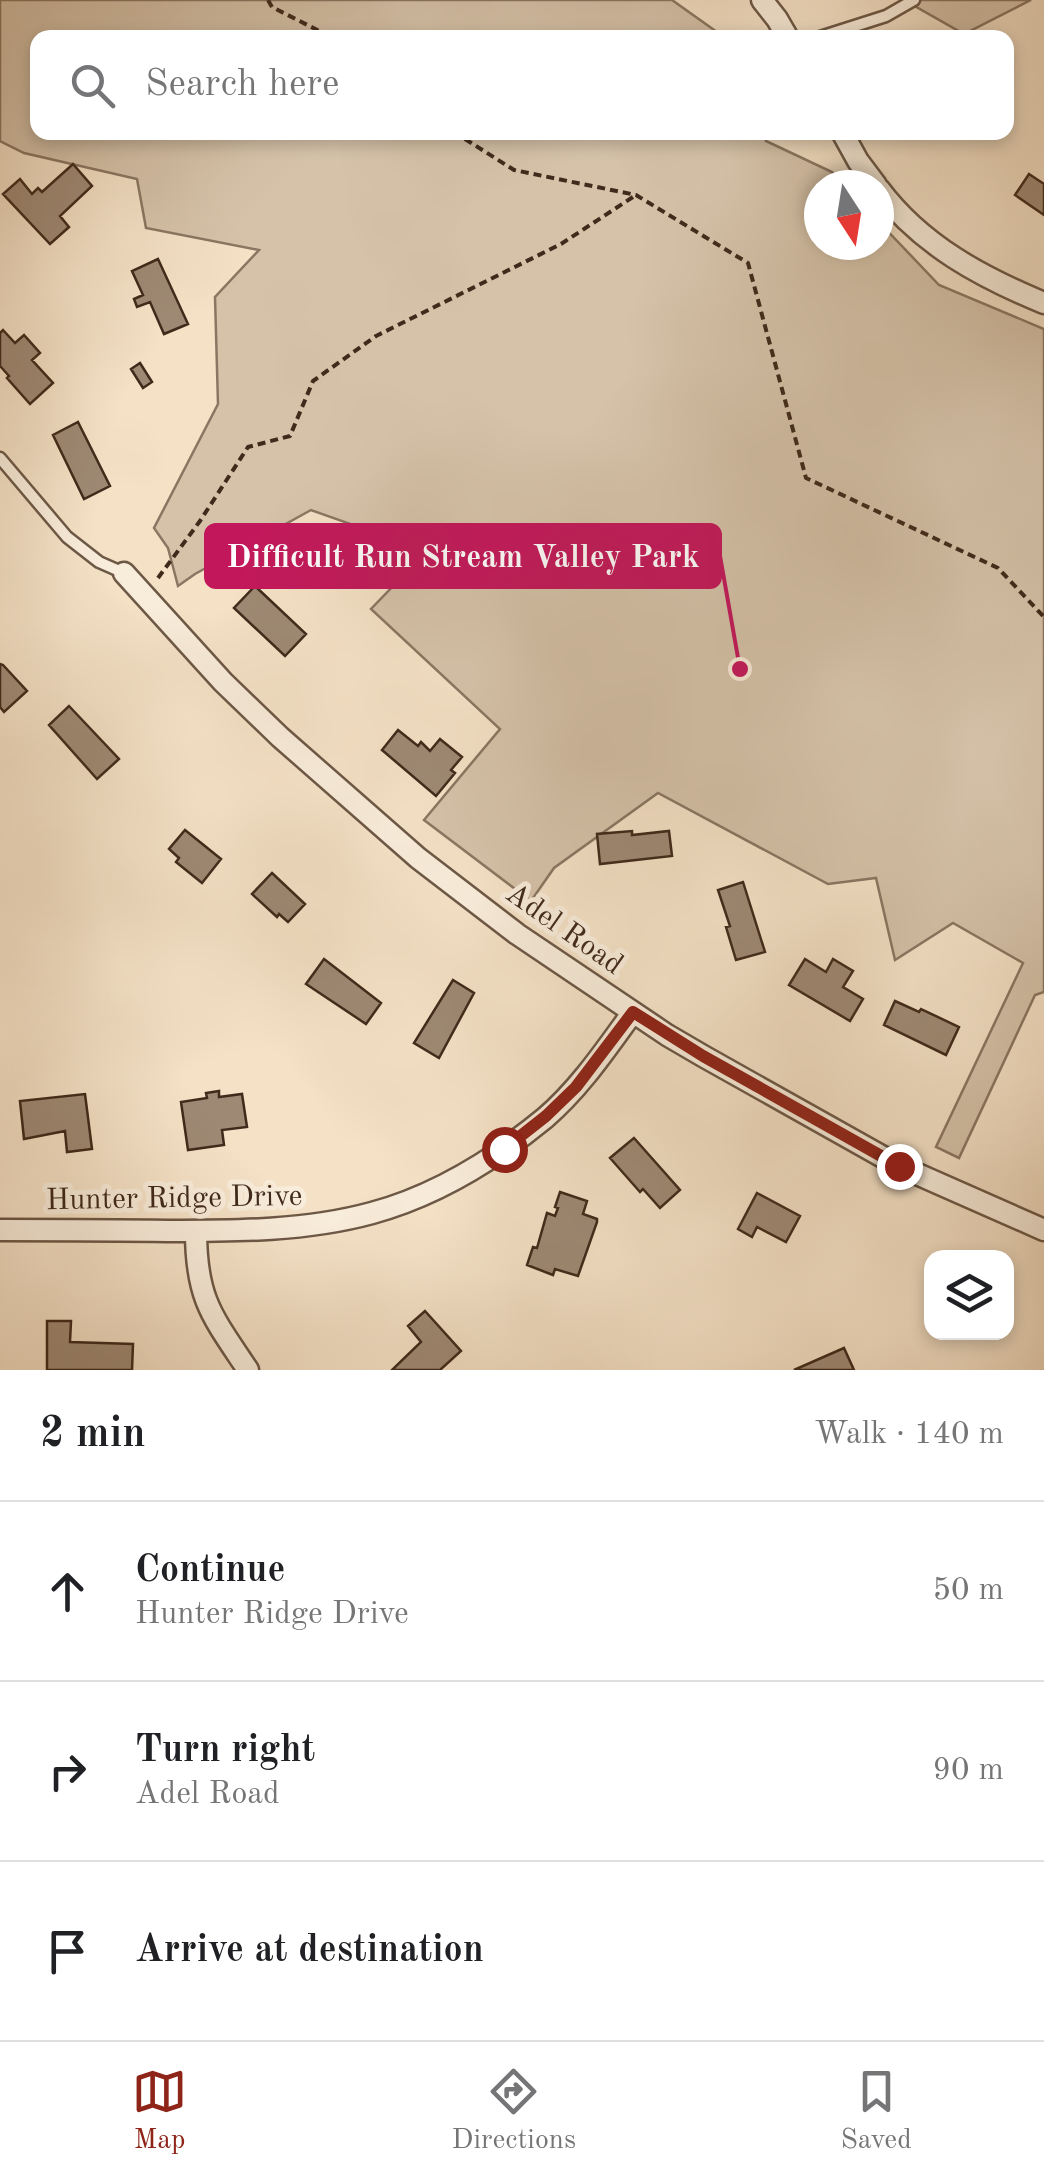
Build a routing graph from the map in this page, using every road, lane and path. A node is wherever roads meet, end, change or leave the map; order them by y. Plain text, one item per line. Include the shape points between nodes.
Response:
1 (268, 0) edge
2 (762, 0) edge
3 (914, 0) edge
4 (318, 30) edge
5 (784, 30) edge
6 (842, 30) edge
7 (467, 140) edge
8 (847, 140) edge
9 (867, 170) edge
10 (636, 195) junction
11 (894, 207) edge
12 (1044, 303) edge
13 (0, 458) edge
14 (124, 573) joint
15 (145, 596) junction
16 (1044, 617) edge
17 (633, 1012) junction
18 (0, 1230) edge
19 (1044, 1230) edge
20 (196, 1231) junction
21 (248, 1370) edge

1 - 4 path
2 - 5 street
3 - 6 lane
7 - 10 path via 514,170
8 - 9 street
10 - 15 path via 561,244 376,336 313,380 290,436 248,447
10 - 16 path via 748,263 806,478 998,568
11 - 12 street via 960,262
13 - 14 lane via 66,538
14 - 15 street, Adel Road
15 - 17 street, Adel Road via 280,737 418,858
17 - 19 street, Adel Road via 899,1166
17 - 20 street, Hunter Ridge Drive via 546,1116 457,1178 373,1213 320,1224
18 - 20 street, Hunter Ridge Drive
20 - 21 street via 201,1292

